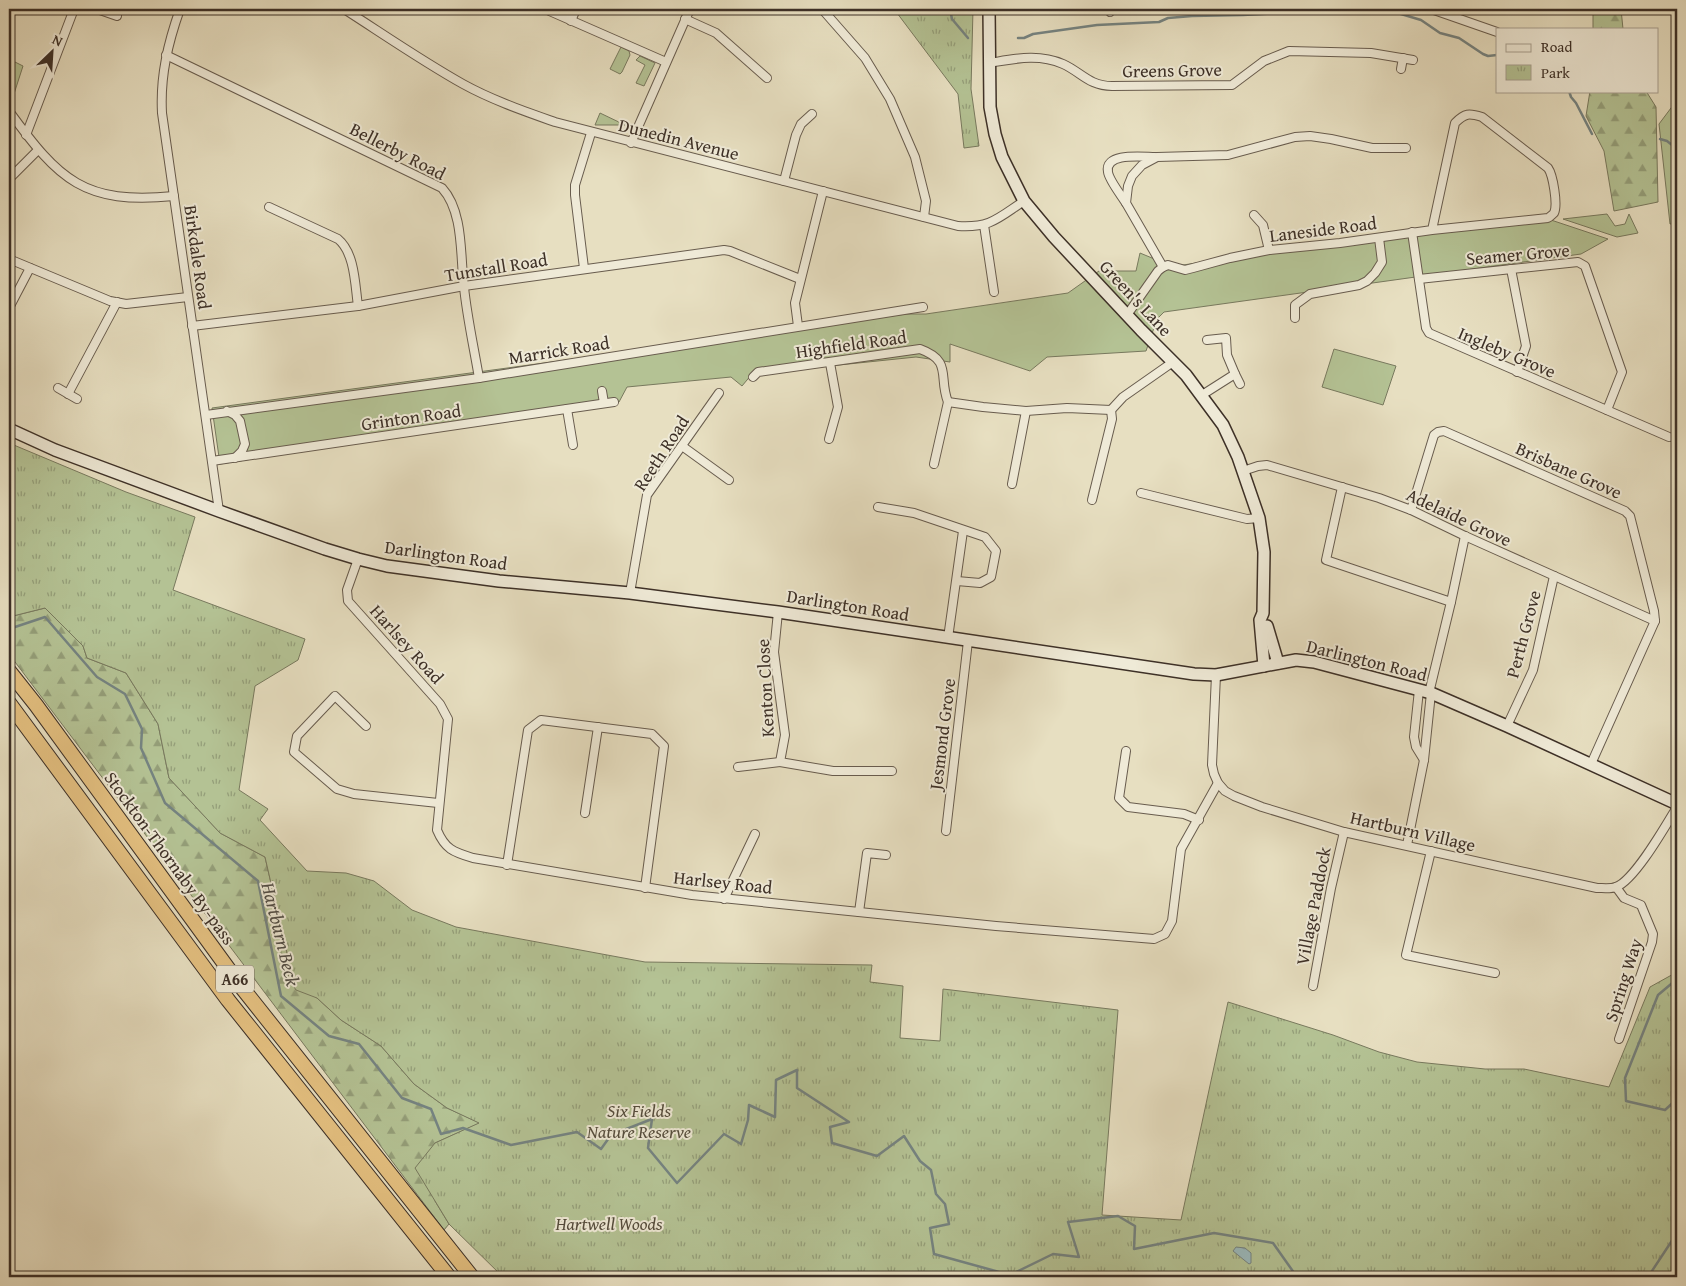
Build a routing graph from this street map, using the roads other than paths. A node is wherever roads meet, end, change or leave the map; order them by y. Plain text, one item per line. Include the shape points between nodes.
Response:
1 (74, 9) edge
2 (97, 9) edge
3 (180, 9) edge
4 (344, 9) edge
5 (545, 9) edge
6 (576, 9) edge
7 (690, 9) edge
8 (822, 9) edge
9 (989, 9) edge
10 (1141, 9) edge
11 (1154, 9) edge
12 (1431, 9) edge
13 (1675, 9) edge
14 (1677, 14) edge
15 (117, 16) dead end
16 (685, 19) junction
17 (571, 21) junction
18 (1496, 32) edge
19 (166, 55) junction
20 (1402, 58) junction
21 (1413, 60) dead end
22 (666, 62) junction
23 (989, 63) junction
24 (1401, 69) dead end
25 (767, 78) dead end
26 (9, 111) edge
27 (812, 114) dead end
28 (590, 132) junction
29 (26, 135) junction
30 (631, 143) junction
31 (1406, 148) dead end
32 (38, 150) junction
33 (1156, 157) junction
34 (9, 178) edge
35 (784, 181) junction
36 (823, 191) junction
37 (174, 196) junction
38 (1024, 201) junction
39 (1126, 203) junction
40 (269, 207) dead end
41 (1254, 215) dead end
42 (924, 217) junction
43 (984, 225) junction
44 (1432, 230) junction
45 (1412, 232) junction
46 (1379, 238) junction
47 (1269, 250) junction
48 (9, 259) edge
49 (1163, 266) junction
50 (30, 268) junction
51 (584, 268) junction
52 (1510, 269) junction
53 (800, 279) junction
54 (1420, 279) junction
55 (464, 286) junction
56 (994, 292) dead end
57 (188, 298) junction
58 (1287, 299) dead end
59 (117, 302) junction
60 (1294, 305) junction
61 (358, 306) junction
62 (9, 308) edge
63 (918, 309) dead end
64 (1127, 315) junction
65 (1295, 318) dead end
66 (192, 326) junction
67 (798, 326) junction
68 (1206, 340) dead end
69 (830, 362) junction
70 (1173, 362) junction
71 (1517, 372) junction
72 (1235, 374) junction
73 (753, 377) dead end
74 (479, 378) junction
75 (1240, 384) dead end
76 (58, 388) dead end
77 (602, 391) dead end
78 (719, 393) dead end
79 (68, 394) junction
80 (1202, 395) junction
81 (77, 399) dead end
82 (614, 402) dead end
83 (948, 402) junction
84 (604, 404) junction
85 (567, 409) junction
86 (1026, 410) junction
87 (1111, 410) junction
88 (1606, 410) junction
89 (227, 411) junction
90 (206, 415) junction
91 (9, 429) edge
92 (1669, 437) dead end
93 (829, 439) dead end
94 (573, 445) dead end
95 (682, 446) junction
96 (235, 458) junction
97 (212, 461) junction
98 (934, 464) dead end
99 (1243, 471) junction
100 (729, 480) dead end
101 (1012, 484) dead end
102 (1342, 487) junction
103 (1141, 493) dead end
104 (1092, 500) dead end
105 (878, 507) dead end
106 (1411, 510) junction
107 (219, 511) junction
108 (1259, 518) junction
109 (963, 531) junction
110 (1465, 536) junction
111 (358, 559) junction
112 (1554, 576) junction
113 (957, 581) junction
114 (630, 593) junction
115 (1452, 602) junction
116 (778, 612) junction
117 (1263, 612) junction
118 (1655, 621) junction
119 (948, 638) junction
120 (968, 640) junction
121 (1278, 663) junction
122 (1264, 666) junction
123 (9, 671) edge
124 (1216, 675) junction
125 (1426, 692) junction
126 (9, 703) edge
127 (1416, 716) junction
128 (1428, 718) junction
129 (366, 726) dead end
130 (1508, 726) junction
131 (598, 727) junction
132 (1425, 744) junction
133 (1416, 747) junction
134 (1126, 751) dead end
135 (1424, 760) junction
136 (780, 762) junction
137 (1591, 764) junction
138 (738, 767) dead end
139 (892, 771) dead end
140 (1218, 783) junction
141 (438, 804) junction
142 (1677, 806) edge
143 (585, 813) dead end
144 (1199, 820) junction
145 (946, 831) dead end
146 (1344, 832) junction
147 (755, 834) dead end
148 (1407, 845) junction
149 (1431, 851) junction
150 (886, 855) dead end
151 (507, 865) junction
152 (1616, 887) junction
153 (645, 888) junction
154 (724, 898) junction
155 (858, 912) junction
156 (1495, 973) dead end
157 (1313, 986) dead end
158 (1619, 1039) dead end
159 (449, 1277) edge
160 (472, 1277) edge

1 - 29 street
2 - 15 street
3 - 19 street, Birkdale Road
4 - 28 street, Dunedin Avenue via 465,85 511,106
5 - 17 street
6 - 17 street
7 - 16 street
8 - 42 street via 865,58 890,99 915,157 926,201
9 - 23 street, Green's Lane
10 - 11 street
12 - 18 street
13 - 14 street
16 - 22 street
16 - 25 street via 716,33
17 - 22 street
19 - 37 street, Birkdale Road via 162,113
19 - 55 street, Bellerby Road via 442,188 450,196 453,206 462,250
20 - 21 street, Greens Grove
20 - 23 street, Greens Grove via 1371,53 1289,51 1264,61 1232,85 1222,81 1105,86 1091,83 1064,64 1043,58
20 - 24 street
22 - 30 street
23 - 38 street, Green's Lane via 990,106 995,134 1002,157
26 - 29 street
27 - 35 street via 801,124
28 - 30 street, Dunedin Avenue
28 - 51 street via 574,195
29 - 32 street
30 - 35 street, Dunedin Avenue
31 - 33 street via 1372,148 1310,136 1228,155
32 - 34 street
32 - 37 street via 57,170 89,190 129,198
33 - 39 street via 1132,176
33 - 39 street via 1119,157 1108,166 1108,172
35 - 36 street, Dunedin Avenue
36 - 42 street, Dunedin Avenue
36 - 53 street
37 - 57 street, Birkdale Road
38 - 43 street, Dunedin Avenue
38 - 64 street, Green's Lane
39 - 49 street
40 - 61 street via 345,245 350,254
41 - 47 street via 1263,225
42 - 43 street, Dunedin Avenue via 958,226
43 - 56 street
44 - 44 street, Laneside Road via 1455,123 1461,117 1471,113 1482,117 1552,174 1556,207 1548,218
44 - 45 street, Laneside Road
45 - 46 street, Laneside Road
45 - 54 street, Ingleby Grove
46 - 47 street, Laneside Road
46 - 60 street via 1382,262 1367,281 1310,294
47 - 49 street, Laneside Road via 1185,270
48 - 50 street
49 - 64 street
50 - 59 street via 102,299
50 - 62 street
51 - 53 street, Tunstall Road via 724,250
51 - 55 street, Tunstall Road
52 - 54 street, Seamer Grove
52 - 71 street via 1526,346
52 - 88 street, Seamer Grove via 1578,262 1585,266 1622,372
53 - 67 street via 795,303
54 - 71 street, Ingleby Grove via 1429,333
55 - 61 street, Tunstall Road
55 - 74 street, Bellerby Road
57 - 59 street via 126,304
57 - 66 street, Birkdale Road
58 - 60 street
59 - 79 street
60 - 65 street
61 - 66 street, Tunstall Road
63 - 67 street, Marrick Road
64 - 70 street, Green's Lane
66 - 90 street, Birkdale Road
67 - 74 street, Marrick Road
68 - 72 street via 1226,338 1227,355
69 - 73 street, Highfield Road via 758,372
69 - 83 street, Highfield Road via 920,349 933,354 942,367
69 - 93 street via 838,407
70 - 80 street, Green's Lane
70 - 87 street via 1123,397
71 - 88 street, Ingleby Grove
72 - 75 street
72 - 80 street
74 - 89 street, Marrick Road
76 - 79 street
77 - 84 street
78 - 95 street, Reeth Road
79 - 81 street
80 - 99 street, Green's Lane via 1223,426
82 - 84 street, Grinton Road
83 - 86 street
83 - 98 street
84 - 85 street, Grinton Road
85 - 94 street
85 - 96 street, Grinton Road
86 - 87 street
86 - 101 street
87 - 104 street via 1112,419
88 - 92 street, Ingleby Grove
89 - 90 street, Marrick Road
89 - 96 street via 240,421 245,444
90 - 97 street, Birkdale Road
91 - 107 street, Darlington Road via 54,450
95 - 100 street
95 - 114 street, Reeth Road via 647,495
96 - 97 street, Grinton Road
97 - 107 street, Birkdale Road
99 - 102 street, Adelaide Grove via 1267,465
99 - 108 street, Green's Lane
102 - 106 street, Adelaide Grove
102 - 115 street via 1326,560
103 - 108 street via 1248,519
105 - 109 street via 914,513
106 - 110 street, Adelaide Grove
106 - 118 street, Brisbane Grove via 1434,435 1444,431 1625,511 1630,516
107 - 111 street, Darlington Road
108 - 117 street, Green's Lane via 1264,552
109 - 113 street
109 - 113 street via 985,537 996,551 992,577 980,583
110 - 112 street, Adelaide Grove
110 - 115 street
111 - 114 street, Darlington Road via 499,581
111 - 141 street, Harlsey Road via 347,590 348,601 440,704 448,719
112 - 118 street, Adelaide Grove
112 - 130 street, Perth Grove via 1533,670
113 - 119 street
114 - 116 street, Darlington Road
115 - 125 street
116 - 119 street, Darlington Road
116 - 136 street, Kenton Close via 774,652 785,735
117 - 121 street, Green's Lane
117 - 122 street, Green's Lane via 1260,620
118 - 137 street
119 - 120 street, Darlington Road
120 - 124 street, Darlington Road via 1153,669
120 - 145 street, Jesmond Grove
121 - 122 street, Darlington Road
121 - 125 street, Darlington Road via 1305,660
122 - 124 street, Darlington Road
123 - 160 highway, Stockton-Thornaby By-pass / A66 via 243,989
124 - 140 street via 1212,759
125 - 127 street
125 - 128 street
125 - 130 street, Darlington Road
126 - 159 highway, Stockton-Thornaby By-pass / A66 via 228,1000
127 - 128 street
127 - 133 street
128 - 132 street
129 - 141 street via 334,696 296,736 294,752 337,789
130 - 137 street, Darlington Road
131 - 143 street
131 - 151 street via 541,720 528,730
131 - 153 street via 652,734 664,746
132 - 133 street
132 - 135 street
133 - 135 street
134 - 144 street via 1119,798 1128,807 1184,814
135 - 148 street
136 - 138 street, Kenton Close
136 - 139 street, Kenton Close via 833,771
137 - 142 street, Darlington Road
140 - 144 street, Harlsey Road
140 - 146 street, Hartburn Village via 1225,791 1247,803
141 - 151 street, Harlsey Road via 436,830 442,842 472,858
142 - 152 street via 1637,867
144 - 155 street, Harlsey Road via 1181,849 1172,921 1165,934 1154,939
146 - 148 street, Hartburn Village
146 - 157 street, Village Paddock via 1330,888
147 - 154 street
148 - 149 street, Hartburn Village
149 - 152 street, Hartburn Village via 1597,888
149 - 156 street via 1406,955
150 - 155 street via 867,853
151 - 153 street, Harlsey Road
152 - 158 street, Spring Way via 1624,898 1641,905 1653,934
153 - 154 street, Harlsey Road
154 - 155 street, Harlsey Road

